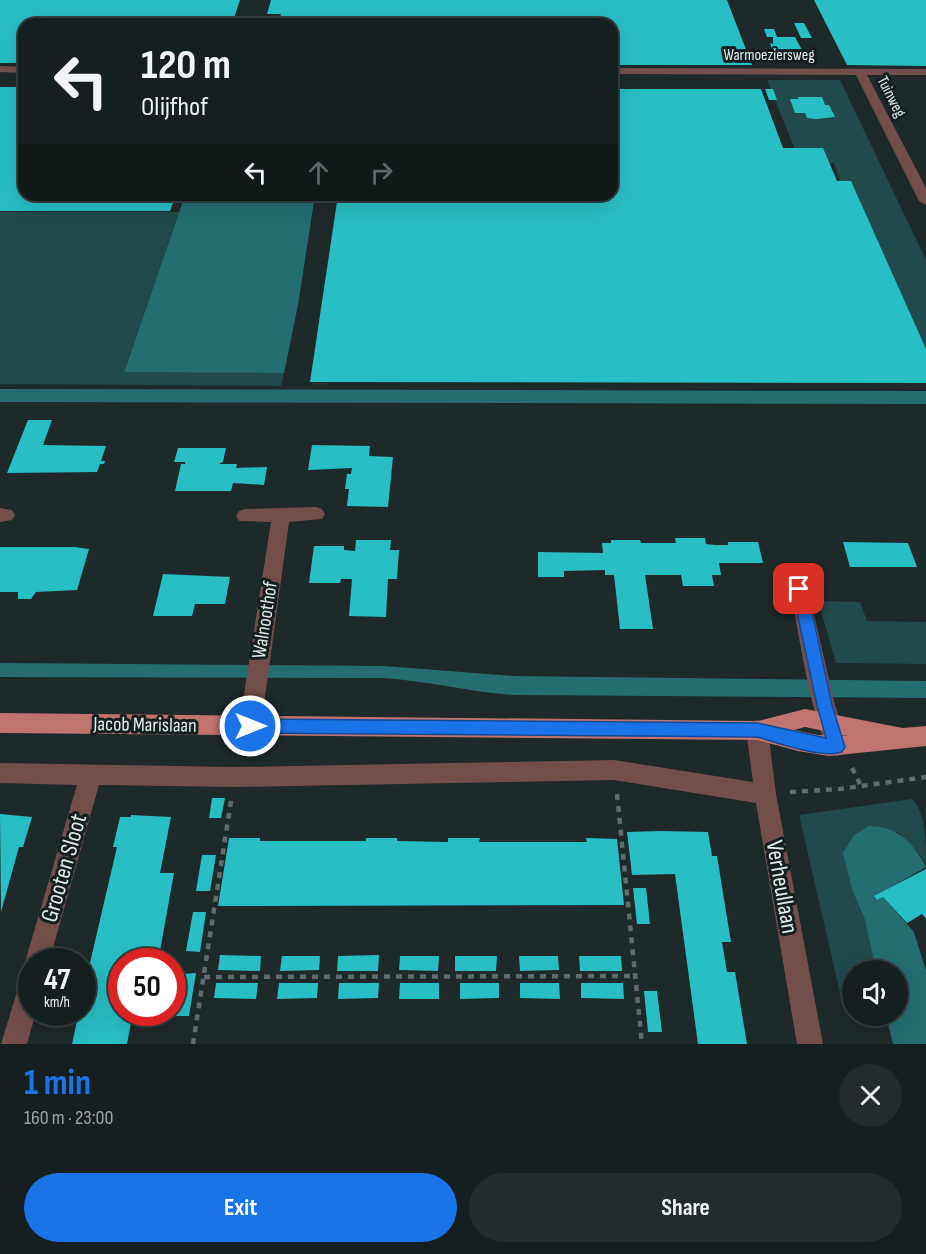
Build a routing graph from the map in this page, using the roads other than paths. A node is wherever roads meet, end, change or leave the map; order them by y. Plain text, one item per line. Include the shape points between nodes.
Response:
1 (0, 69) edge
2 (18, 70) edge
3 (618, 71) edge
4 (860, 72) junction
5 (926, 72) edge
6 (926, 201) edge
7 (316, 514) dead end
8 (281, 515) junction
9 (245, 516) dead end
10 (799, 589) dead end
11 (827, 713) junction
12 (0, 723) edge
13 (250, 726) junction
14 (757, 730) junction
15 (904, 736) junction
16 (926, 736) edge
17 (837, 747) junction
18 (0, 773) edge
19 (91, 774) junction
20 (765, 794) junction
21 (42, 948) edge
22 (19, 1026) edge
23 (14, 1044) edge
24 (810, 1044) edge

1 - 2 street
3 - 4 street, Warmoeziersweg
4 - 5 street, Warmoeziersweg
4 - 6 street, Tuinweg
7 - 8 street
8 - 9 street
8 - 13 street, Walnoothof
10 - 11 street
11 - 14 main road, Jacob Marislaan
11 - 15 main road, Jacob Marislaan
11 - 17 street
12 - 13 main road, Jacob Marislaan
13 - 14 main road, Jacob Marislaan
14 - 17 main road, Jacob Marislaan
14 - 20 street, Verheullaan
15 - 16 main road, Jacob Marislaan
15 - 17 main road, Jacob Marislaan
18 - 19 street
19 - 20 street via 235,777 614,770
19 - 21 street, Grooten Sloot
20 - 24 street, Verheullaan
22 - 23 street

